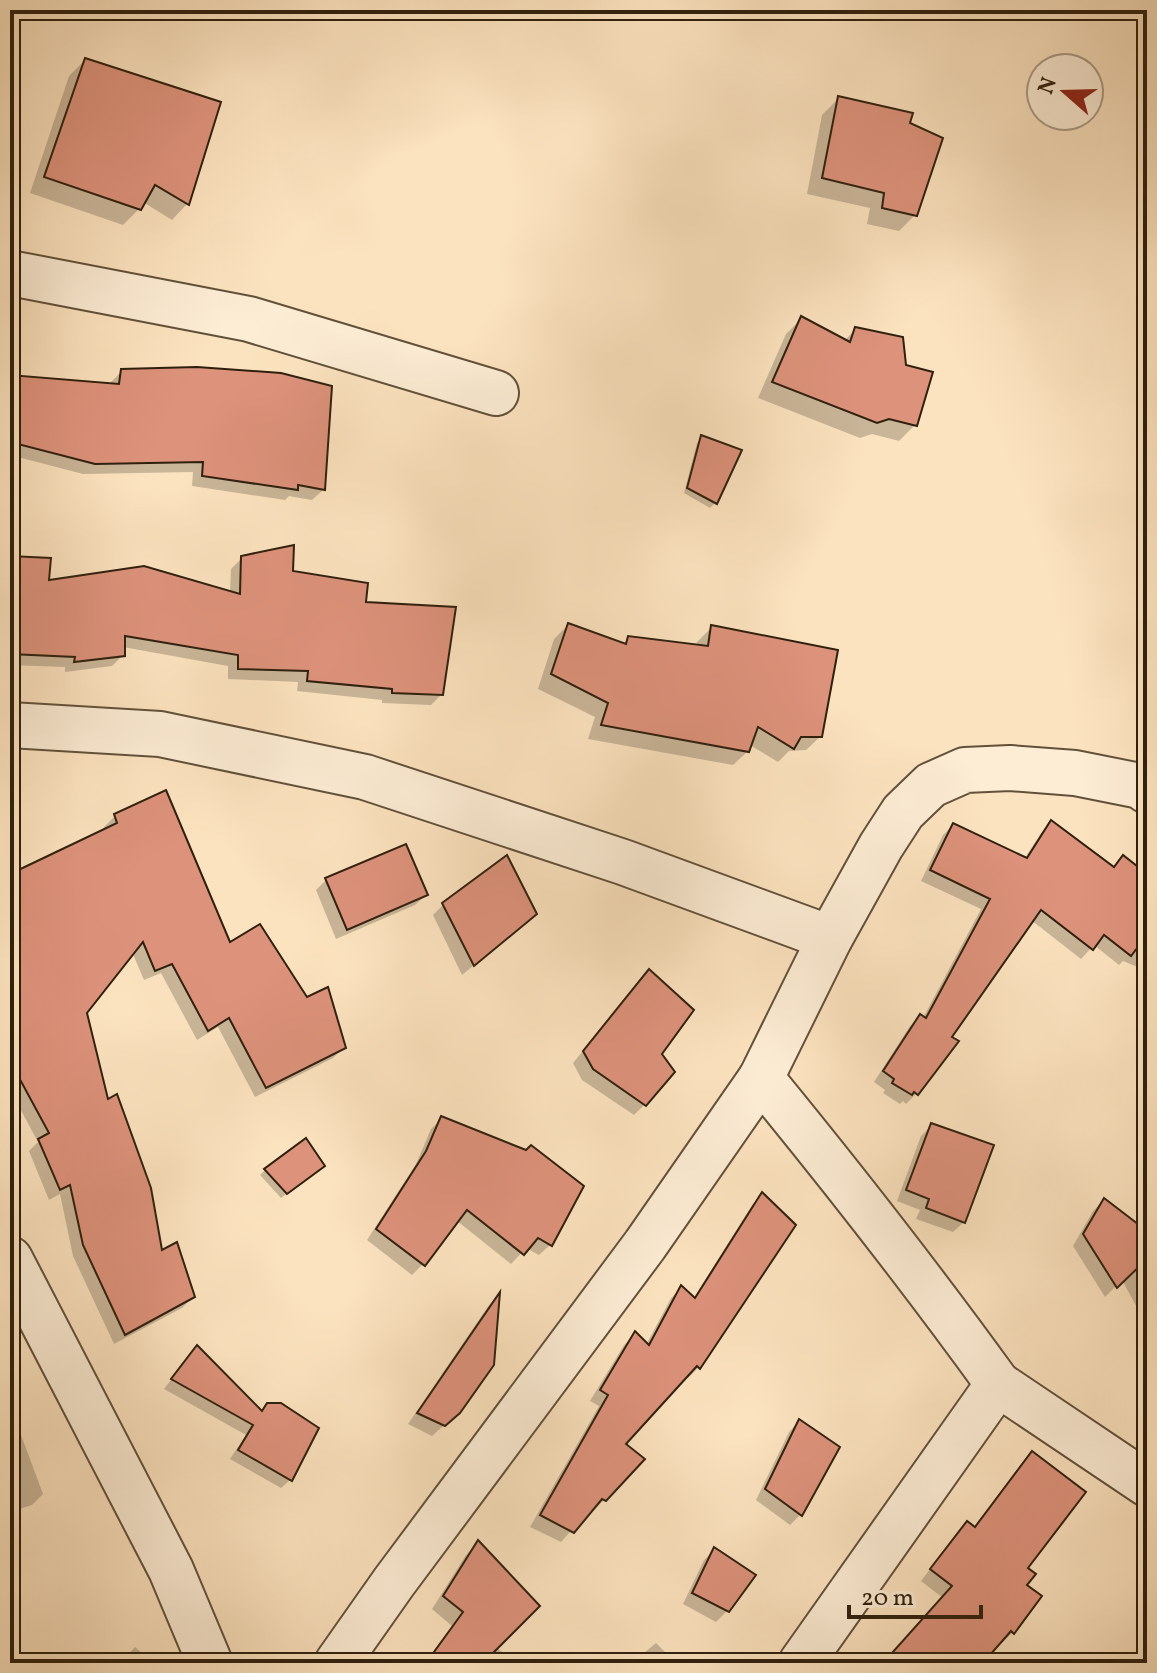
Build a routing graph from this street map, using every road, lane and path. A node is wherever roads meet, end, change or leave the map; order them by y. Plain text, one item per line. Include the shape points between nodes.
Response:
1 (10, 273) edge
2 (496, 393) dead end
3 (10, 725) edge
4 (1147, 791) edge
5 (830, 938) junction
6 (761, 1078) junction
7 (10, 1259) edge
8 (998, 1384) junction
9 (1147, 1484) edge
10 (210, 1663) edge
11 (337, 1663) edge
12 (801, 1663) edge

1 - 2 street via 249,319
3 - 5 street via 160,734 365,777 623,862
4 - 5 street via 1075,773 1010,768 965,770 931,785 888,834
5 - 6 street
6 - 8 street
6 - 11 street via 645,1245
7 - 10 street via 171,1570
8 - 9 street
8 - 12 street

